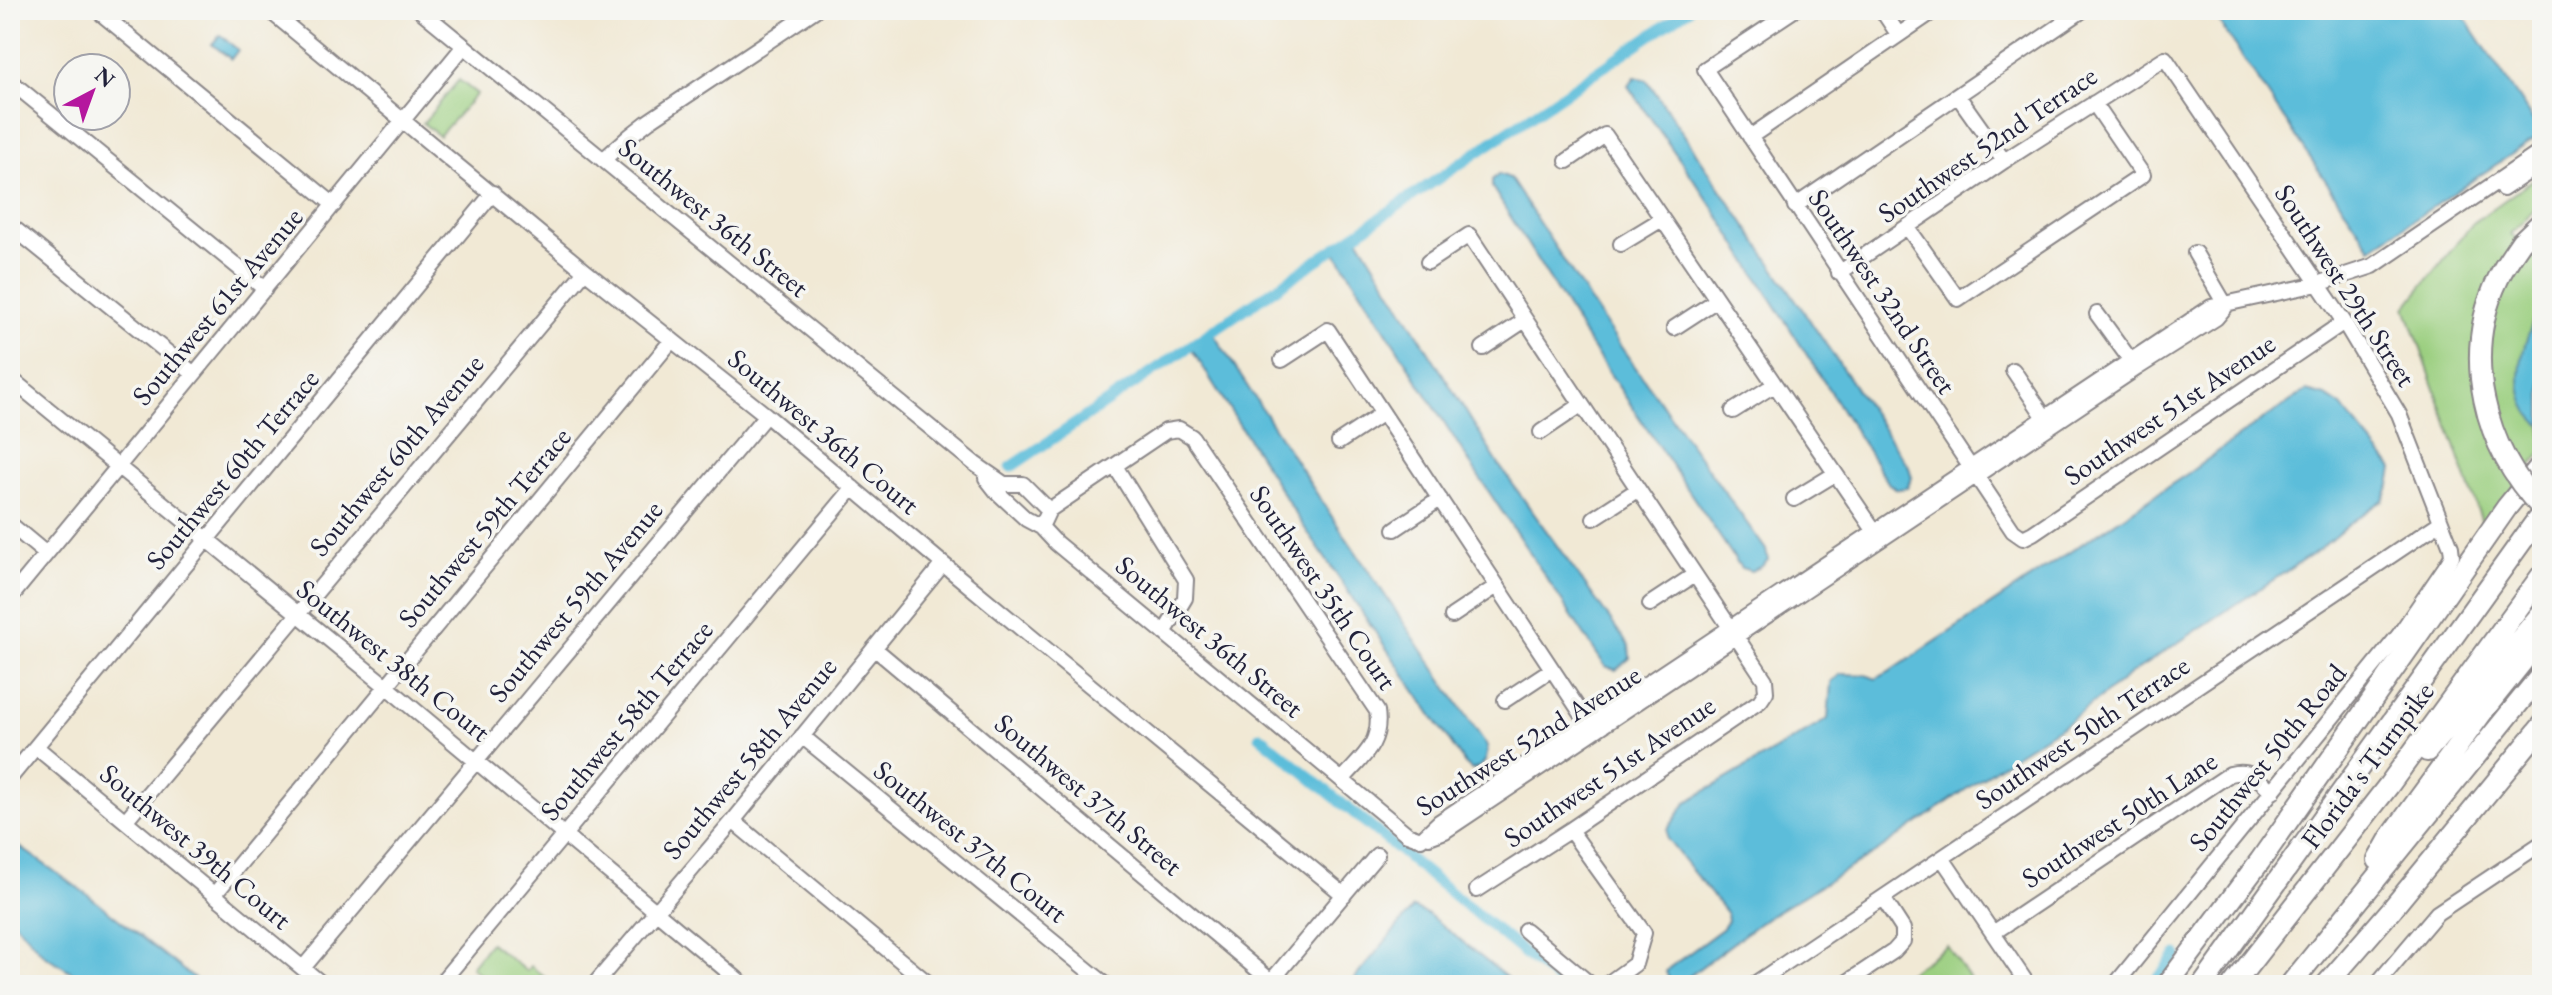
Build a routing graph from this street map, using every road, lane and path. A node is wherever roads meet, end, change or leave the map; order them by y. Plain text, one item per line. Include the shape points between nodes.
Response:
1 (97, 10) edge
2 (269, 10) edge
3 (420, 10) edge
4 (815, 10) edge
5 (1794, 10) edge
6 (1882, 10) edge
7 (1935, 10) edge
8 (2083, 10) edge
9 (1898, 34) junction
10 (464, 46) junction
11 (2165, 58) joint
12 (10, 81) edge
13 (1958, 96) junction
14 (2094, 103) junction
15 (403, 121) junction
16 (1750, 137) junction
17 (2542, 151) edge
18 (603, 160) junction
19 (1567, 161) dead end
20 (2004, 161) junction
21 (2542, 163) edge
22 (493, 193) junction
23 (334, 205) junction
24 (1795, 206) junction
25 (1662, 219) junction
26 (2542, 222) edge
27 (10, 225) edge
28 (1908, 228) junction
29 (1621, 244) dead end
30 (2195, 253) dead end
31 (1428, 262) dead end
32 (585, 271) junction
33 (1839, 273) junction
34 (2318, 284) junction
35 (265, 289) junction
36 (1717, 300) junction
37 (2226, 306) junction
38 (2097, 314) dead end
39 (1525, 320) junction
40 (2344, 322) junction
41 (1674, 328) dead end
42 (672, 340) junction
43 (1483, 348) dead end
44 (1282, 360) dead end
45 (2134, 364) junction
46 (2013, 370) dead end
47 (194, 374) junction
48 (10, 378) edge
49 (1774, 385) junction
50 (1581, 405) junction
51 (1733, 411) dead end
52 (1383, 413) junction
53 (766, 415) junction
54 (2048, 422) junction
55 (1541, 432) dead end
56 (1339, 442) dead end
57 (975, 464) junction
58 (2542, 464) edge
59 (118, 466) junction
60 (1115, 466) junction
61 (1974, 471) junction
62 (1835, 474) junction
63 (853, 488) junction
64 (1637, 490) junction
65 (1440, 499) junction
66 (1794, 499) dead end
67 (1013, 505) junction
68 (1044, 505) junction
69 (2542, 510) edge
70 (1594, 518) dead end
71 (2441, 522) junction
72 (10, 524) edge
73 (1041, 527) junction
74 (1395, 529) dead end
75 (1877, 536) junction
76 (2023, 538) joint
77 (207, 540) junction
78 (46, 554) junction
79 (2452, 556) joint
80 (943, 564) junction
81 (1694, 575) junction
82 (2542, 575) edge
83 (1497, 586) junction
84 (10, 598) edge
85 (1650, 604) dead end
86 (2542, 613) edge
87 (297, 614) junction
88 (1452, 616) dead end
89 (1164, 633) junction
90 (1732, 633) junction
91 (2542, 637) edge
92 (874, 648) junction
93 (1552, 669) junction
94 (2542, 674) edge
95 (386, 686) junction
96 (1505, 700) dead end
97 (2542, 726) edge
98 (1591, 728) junction
99 (802, 736) junction
100 (36, 747) junction
101 (475, 760) junction
102 (10, 778) edge
103 (1342, 780) junction
104 (2347, 782) junction
105 (2389, 785) junction
106 (2273, 792) junction
107 (125, 821) junction
108 (733, 821) junction
109 (1570, 830) junction
110 (564, 834) junction
111 (1421, 839) joint
112 (2542, 843) edge
113 (1377, 855) dead end
114 (1942, 858) junction
115 (1477, 890) dead end
116 (214, 895) junction
117 (1344, 895) junction
118 (1883, 898) junction
119 (654, 912) junction
120 (2348, 912) junction
121 (1525, 930) dead end
122 (1993, 933) junction
123 (303, 968) junction
124 (1269, 983) edge
125 (323, 985) edge
126 (439, 985) edge
127 (594, 985) edge
128 (744, 985) edge
129 (930, 985) edge
130 (1106, 985) edge
131 (1591, 985) edge
132 (1606, 985) edge
133 (1753, 985) edge
134 (1843, 985) edge
135 (2028, 985) edge
136 (2115, 985) edge
137 (2167, 985) edge
138 (2180, 985) edge
139 (2203, 985) edge
140 (2233, 985) edge
141 (2290, 985) edge
142 (2326, 985) edge
143 (2376, 985) edge

1 - 23 street
2 - 15 street, Southwest 36th Court
3 - 10 street, Southwest 36th Street
4 - 18 street via 640,128
5 - 16 street, Southwest 32nd Street via 1705,69
6 - 9 street
7 - 9 street
8 - 13 street
9 - 16 street
10 - 15 street, Southwest 61st Avenue
10 - 18 street, Southwest 36th Street
11 - 14 street, Southwest 52nd Terrace
11 - 34 street, Southwest 29th Street
12 - 35 street
13 - 20 street
13 - 24 street
14 - 20 street, Southwest 52nd Terrace
14 - 28 street via 2143,175 1958,299
15 - 22 street, Southwest 36th Court
15 - 23 street, Southwest 61st Avenue
16 - 24 street, Southwest 32nd Street
17 - 34 street via 2401,249
18 - 57 street, Southwest 36th Street
19 - 25 street via 1605,135
20 - 28 street, Southwest 52nd Terrace
21 - 34 street via 2375,273 2348,285
22 - 32 street, Southwest 36th Court
22 - 77 street, Southwest 60th Terrace
23 - 35 street, Southwest 61st Avenue
24 - 33 street, Southwest 32nd Street
25 - 29 street
25 - 36 street
26 - 69 highway, bridge via 2521,242 2498,280 2481,343 2489,423 2502,453
27 - 47 street
28 - 33 street, Southwest 52nd Terrace
30 - 37 street
31 - 39 street via 1469,235
32 - 42 street, Southwest 36th Court
32 - 87 street, Southwest 60th Avenue
33 - 61 street, Southwest 32nd Street
34 - 37 street, Southwest 52nd Avenue
34 - 40 street, Southwest 29th Street
35 - 47 street, Southwest 61st Avenue
36 - 41 street
36 - 49 street
37 - 45 street, Southwest 52nd Avenue via 2216,318
38 - 45 street
39 - 43 street
39 - 50 street
40 - 71 street, Southwest 29th Street via 2399,414
40 - 76 street, Southwest 51st Avenue
42 - 53 street, Southwest 36th Court
42 - 95 street, Southwest 59th Terrace
44 - 52 street via 1328,330
45 - 54 street, Southwest 52nd Avenue
46 - 54 street
47 - 59 street, Southwest 61st Avenue
48 - 59 street, Southwest 38th Court
49 - 51 street
49 - 62 street
50 - 55 street
50 - 64 street
52 - 56 street
52 - 65 street
53 - 63 street, Southwest 36th Court
53 - 101 street, Southwest 59th Avenue
54 - 61 street, Southwest 52nd Avenue
57 - 67 street, Southwest 36th Street
57 - 68 street, Southwest 36th Street via 1004,484 1023,484
58 - 137 highway
59 - 77 street, Southwest 38th Court
59 - 78 street, Southwest 61st Avenue
60 - 68 street
60 - 89 street via 1186,580 1185,598
60 - 103 street, Southwest 35th Court via 1166,431 1179,429 1192,437 1377,711 1376,741
61 - 75 street, Southwest 52nd Avenue
61 - 76 street, Southwest 32nd Street
62 - 66 street
62 - 75 street
63 - 80 street, Southwest 36th Court
63 - 110 street, Southwest 58th Terrace
64 - 70 street
64 - 81 street
65 - 74 street
65 - 83 street
67 - 68 street
67 - 73 street, Southwest 36th Street
68 - 73 street
69 - 104 highway
71 - 79 street, Southwest 29th Street
71 - 114 street, Southwest 50th Terrace
72 - 78 street
73 - 89 street, Southwest 36th Street
75 - 90 street, Southwest 52nd Avenue
77 - 87 street, Southwest 38th Court
77 - 100 street, Southwest 60th Terrace
78 - 84 street, Southwest 61st Avenue
79 - 106 street, Southwest 50th Road via 2399,635
80 - 92 street, Southwest 58th Avenue
80 - 117 street, Southwest 36th Court
81 - 85 street
81 - 90 street
82 - 105 highway, Florida's Turnpike
83 - 88 street
83 - 93 street
86 - 105 highway via 2434,745
87 - 95 street, Southwest 38th Court
87 - 107 street, Southwest 60th Avenue
89 - 103 street, Southwest 36th Street
90 - 98 street, Southwest 52nd Avenue
90 - 109 street, Southwest 51st Avenue via 1765,680 1760,701
91 - 120 highway via 2391,837
92 - 99 street, Southwest 58th Avenue
92 - 124 street, Southwest 37th Street
93 - 96 street
93 - 98 street
94 - 120 highway
95 - 101 street, Southwest 38th Court
95 - 116 street, Southwest 59th Terrace
97 - 142 highway
98 - 111 street, Southwest 52nd Avenue via 1445,831
99 - 108 street, Southwest 58th Avenue
99 - 130 street, Southwest 37th Court
100 - 102 street, Southwest 60th Terrace
100 - 107 street, Southwest 39th Court
101 - 110 street, Southwest 38th Court
101 - 123 street, Southwest 59th Avenue
103 - 111 street, Southwest 36th Street via 1407,834
104 - 138 highway
104 - 139 highway
105 - 140 highway, Florida's Turnpike
106 - 122 street, Southwest 50th Lane via 2253,774 2230,774
106 - 136 street, Southwest 50th Road
107 - 116 street, Southwest 39th Court
108 - 119 street, Southwest 58th Avenue
108 - 129 street
109 - 115 street, Southwest 51st Avenue
109 - 132 street via 1644,933 1635,964
110 - 119 street, Southwest 38th Court
110 - 126 street, Southwest 58th Terrace
112 - 143 street via 2437,913
113 - 117 street
114 - 118 street, Southwest 50th Terrace
114 - 122 street
116 - 123 street, Southwest 39th Court
117 - 124 street
118 - 133 street, Southwest 50th Terrace
118 - 134 street via 1903,929 1903,941
119 - 127 street, Southwest 58th Avenue
119 - 128 street, Southwest 38th Court
120 - 141 highway
121 - 131 street
122 - 135 street
123 - 125 street, Southwest 39th Court

